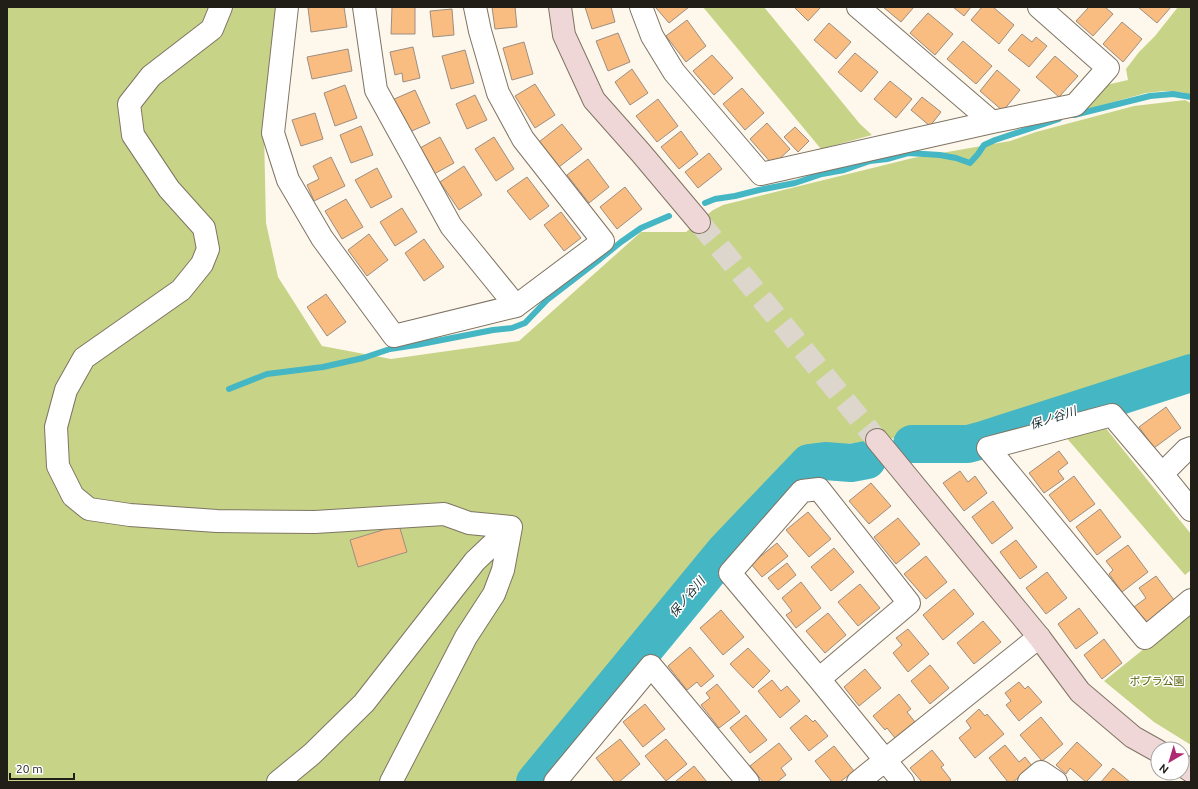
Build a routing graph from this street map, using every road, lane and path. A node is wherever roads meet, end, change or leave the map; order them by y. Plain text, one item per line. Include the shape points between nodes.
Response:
1 (221, 7) edge
2 (287, 7) edge
3 (364, 7) edge
4 (475, 7) edge
5 (560, 7) edge
6 (642, 7) edge
7 (858, 7) edge
8 (1039, 7) edge
9 (992, 122) junction
10 (699, 222) tunnel mouth
11 (516, 306) junction
12 (877, 440) tunnel mouth
13 (1191, 448) edge
14 (1162, 474) junction
15 (1191, 510) edge
16 (511, 527) junction
17 (1191, 600) edge
18 (1039, 637) junction
19 (819, 679) junction
20 (1150, 747) edge
21 (885, 760) junction
22 (278, 782) edge
23 (392, 782) edge
24 (555, 782) edge
25 (748, 782) edge
26 (858, 782) edge
27 (902, 782) edge
28 (1029, 782) edge
29 (1056, 782) edge

1 - 16 street via 212,29 151,76 129,104 132,135 169,189 204,228 208,250 202,264 181,290 84,358 66,390 56,427 58,466 73,496 89,509 130,515 217,521 315,522 444,514 469,523
2 - 11 street via 273,133 288,180 322,238 394,336
3 - 11 street via 376,90 451,226
4 - 11 street via 498,93 523,139 604,241
5 - 10 street via 564,35 594,100
6 - 9 street via 652,36 674,72 761,174
7 - 9 street
8 - 9 street via 1108,68 1075,105
12 - 18 street
13 - 14 street
14 - 15 street
14 - 17 street via 1112,415 988,448 1145,638
16 - 22 street via 475,560 364,703 312,754
16 - 23 street via 503,570 494,594 466,637
18 - 20 street via 1080,692 1133,737
18 - 21 street
19 - 19 street via 730,572 802,491 819,489 909,603
19 - 21 street
21 - 26 street
21 - 27 street
24 - 25 street via 651,666
28 - 29 street via 1041,772

